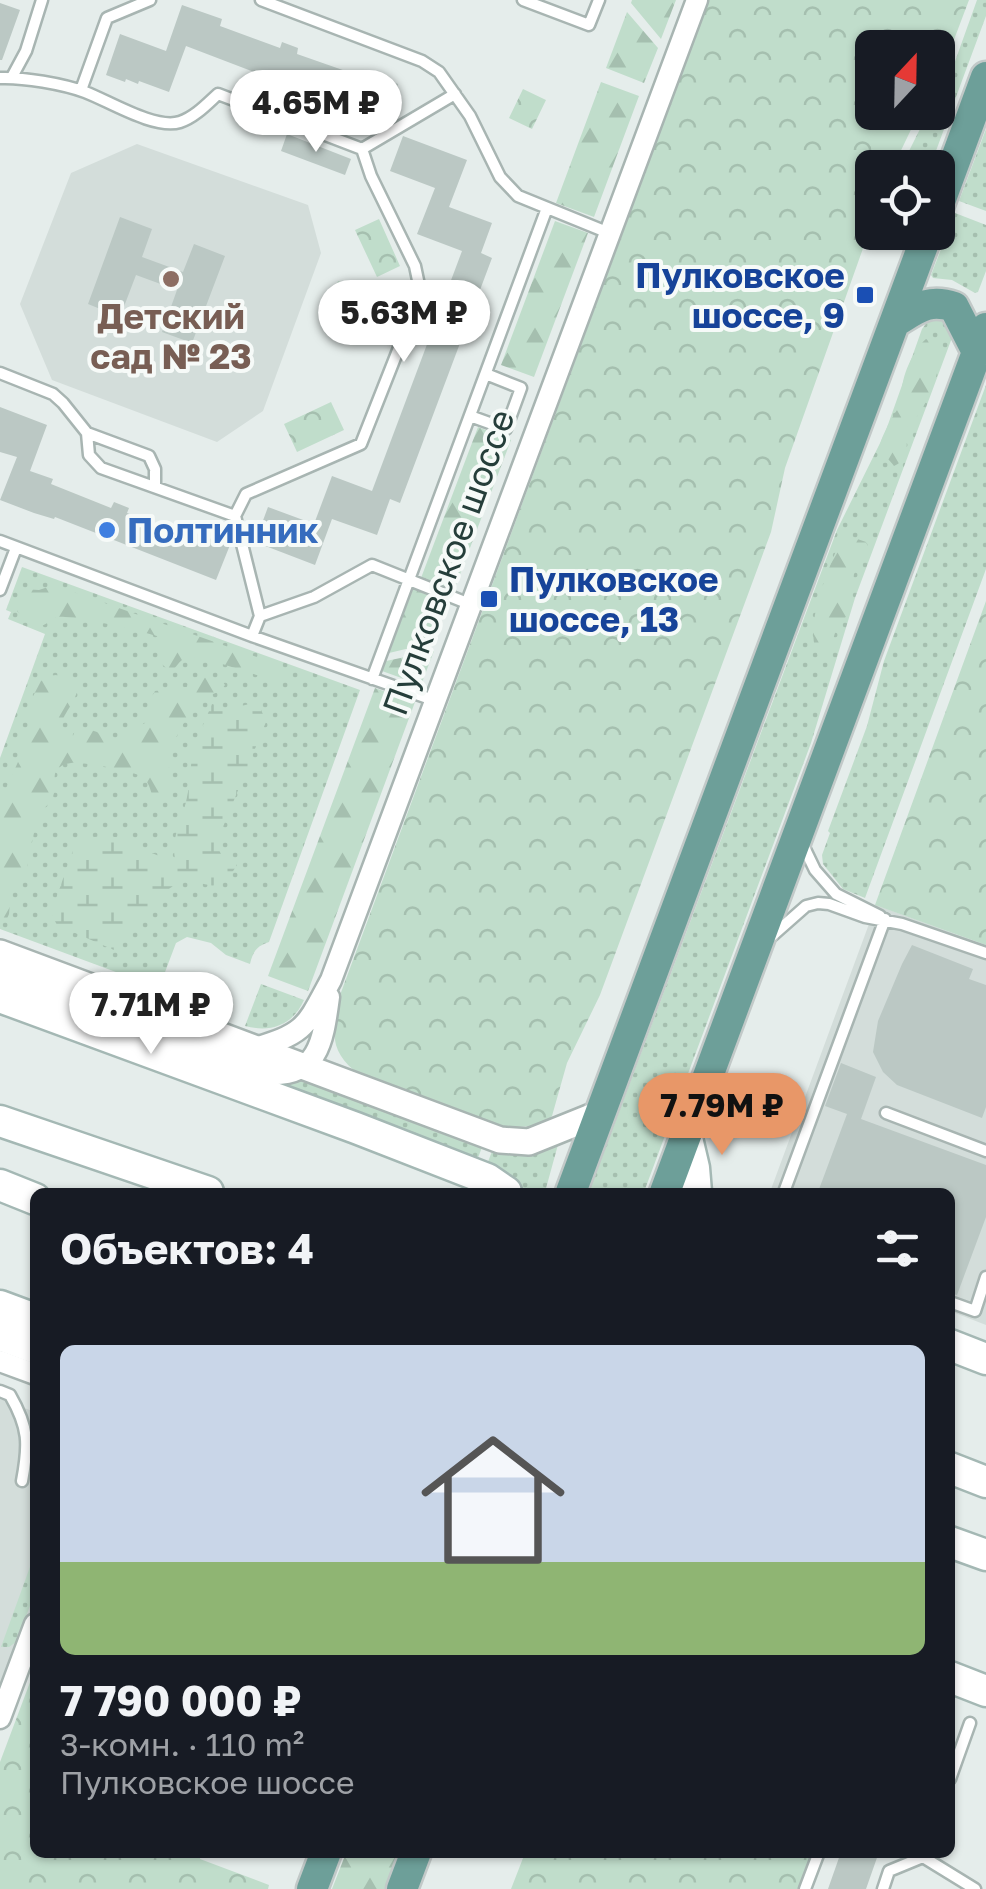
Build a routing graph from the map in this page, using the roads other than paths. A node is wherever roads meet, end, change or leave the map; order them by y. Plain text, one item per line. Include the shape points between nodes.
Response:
1 (42, 0) edge
2 (150, 0) edge
3 (261, 0) edge
4 (523, 0) edge
5 (599, 0) edge
6 (697, 0) edge
7 (986, 77) edge
8 (6, 78) edge
9 (81, 90) junction
10 (455, 94) junction
11 (362, 148) junction
12 (955, 162) edge
13 (548, 208) junction
14 (610, 233) junction
15 (921, 250) edge
16 (895, 322) junction
17 (981, 340) edge
18 (0, 373) edge
19 (486, 374) junction
20 (470, 416) junction
21 (87, 433) junction
22 (154, 487) junction
23 (234, 516) junction
24 (0, 541) edge
25 (16, 548) junction
26 (409, 580) junction
27 (0, 590) edge
28 (472, 605) junction
29 (260, 616) junction
30 (252, 636) junction
31 (372, 679) junction
32 (436, 701) junction
33 (798, 834) junction
34 (885, 919) junction
35 (986, 953) edge
36 (0, 954) edge
37 (752, 959) junction
38 (0, 974) edge
39 (331, 980) junction
40 (0, 997) edge
41 (320, 1041) junction
42 (252, 1049) junction
43 (304, 1068) junction
44 (350, 1084) junction
45 (0, 1106) edge
46 (601, 1112) junction
47 (886, 1113) dead end
48 (0, 1121) edge
49 (686, 1134) junction
50 (986, 1151) edge
51 (101, 1157) junction
52 (0, 1185) edge
53 (196, 1188) edge
54 (500, 1188) edge
55 (572, 1188) edge
56 (666, 1188) edge
57 (696, 1188) edge
58 (785, 1188) edge
59 (30, 1197) edge
60 (0, 1202) edge
61 (30, 1209) edge
62 (986, 1277) edge
63 (955, 1304) edge
64 (0, 1306) edge
65 (30, 1317) edge
66 (955, 1330) edge
67 (0, 1334) edge
68 (986, 1341) edge
69 (30, 1346) edge
70 (955, 1347) edge
71 (986, 1359) edge
72 (0, 1362) edge
73 (30, 1372) edge
74 (0, 1391) edge
75 (955, 1470) edge
76 (22, 1482) dead end
77 (986, 1482) edge
78 (30, 1637) edge
79 (955, 1659) edge
80 (986, 1670) edge
81 (955, 1679) edge
82 (986, 1691) edge
83 (0, 1718) edge
84 (970, 1724) dead end
85 (955, 1765) edge
86 (324, 1858) edge
87 (415, 1858) edge
88 (817, 1858) edge
89 (917, 1858) edge
90 (929, 1858) edge
91 (408, 1887) edge
92 (312, 1889) edge
93 (805, 1889) edge
94 (882, 1889) edge
95 (976, 1889) edge

1 - 8 lane via 26,51
2 - 9 lane via 108,18
3 - 10 lane via 422,61
4 - 5 lane via 589,25
6 - 14 street, Пулковское шоссе
7 - 12 main road
8 - 9 lane
9 - 11 lane via 162,123 179,123 218,94
10 - 11 lane
10 - 13 lane via 500,177 518,196
11 - 23 lane via 415,266 419,285 406,330 361,444 246,494
13 - 14 lane
13 - 19 lane
14 - 28 street, Пулковское шоссе
15 - 16 main road
16 - 17 main road via 940,302 954,307
16 - 46 main road
17 - 33 main road
18 - 21 lane via 53,394
19 - 20 lane
19 - 20 lane via 522,388 506,429
20 - 26 lane
21 - 22 lane via 89,455 101,468
21 - 22 lane via 148,456
22 - 23 lane
23 - 29 lane
24 - 25 lane
25 - 27 lane
25 - 30 lane
26 - 28 lane
26 - 29 lane via 372,565 314,597
26 - 31 lane
28 - 32 street, Пулковское шоссе
29 - 30 lane
30 - 31 lane
31 - 32 lane
32 - 39 street, Пулковское шоссе
33 - 34 lane via 827,886
33 - 37 main road
34 - 35 lane
34 - 37 lane via 829,904 806,906
34 - 58 lane
36 - 42 street
37 - 49 main road
38 - 43 street via 266,1074
39 - 41 street, Пулковское шоссе
39 - 42 street, Пулковское шоссе via 302,1029
40 - 54 main road
41 - 43 street, Пулковское шоссе
41 - 44 street via 326,1063
42 - 43 street
43 - 44 street
44 - 46 street via 514,1142
45 - 51 main road
46 - 55 main road
47 - 50 lane
48 - 51 main road
49 - 56 main road
49 - 57 main road
51 - 53 main road
52 - 59 main road
60 - 61 main road
62 - 63 lane via 974,1311
64 - 65 main road
66 - 68 main road
67 - 69 main road
70 - 71 main road
72 - 73 street
74 - 76 lane via 10,1394 24,1420
75 - 77 main road
78 - 83 street
79 - 80 main road
81 - 82 main road
84 - 85 lane
86 - 92 main road
87 - 91 main road
88 - 93 lane
89 - 94 lane via 889,1871
90 - 95 lane

